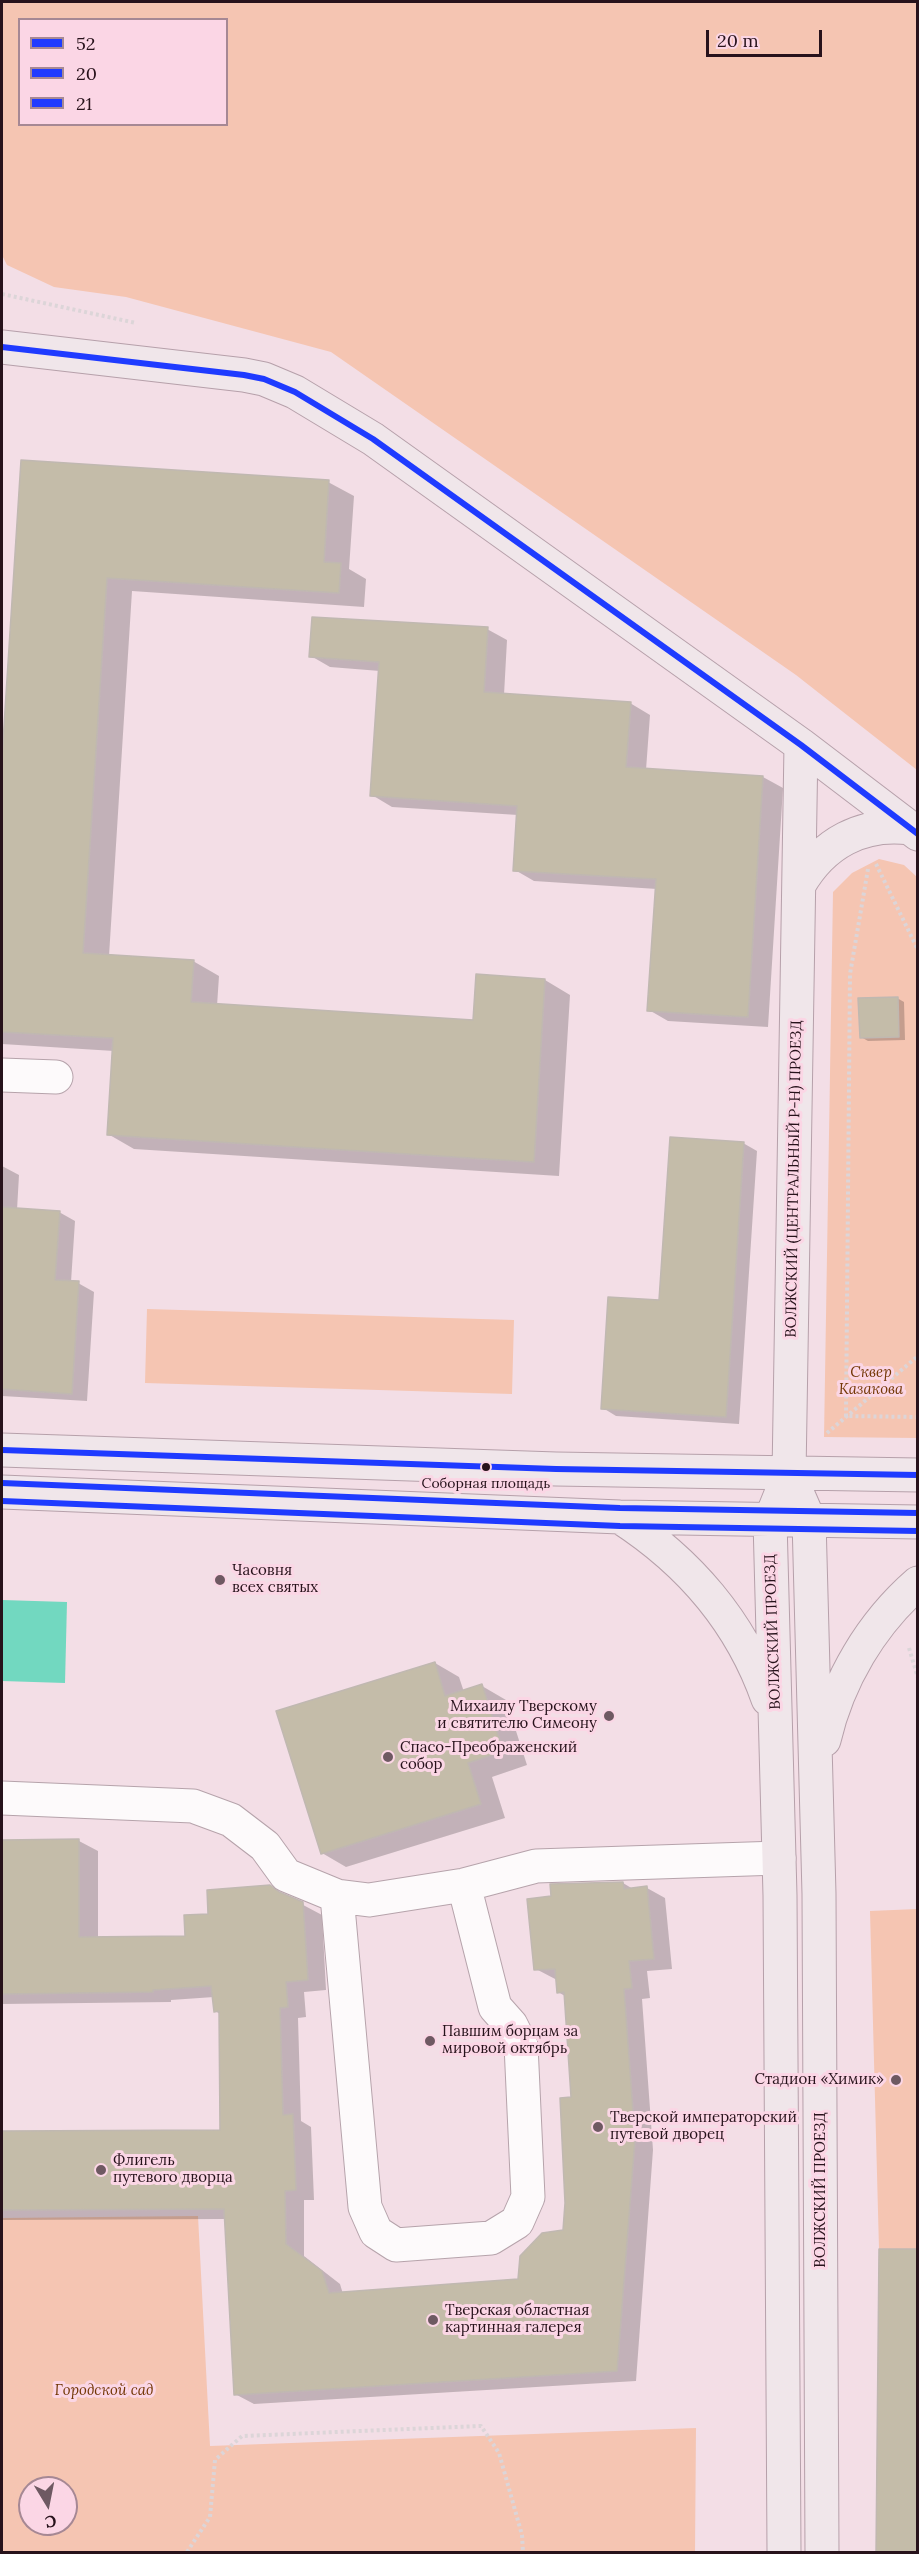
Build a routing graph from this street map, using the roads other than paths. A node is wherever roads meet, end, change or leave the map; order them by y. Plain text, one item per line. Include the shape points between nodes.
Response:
1 (2, 346) edge
2 (801, 745) junction
3 (914, 831) edge
4 (799, 885) junction
5 (2, 1075) edge
6 (56, 1077) dead end
7 (2, 1450) edge
8 (789, 1474) junction
9 (918, 1475) edge
10 (2, 1492) edge
11 (620, 1517) junction
12 (809, 1520) junction
13 (770, 1521) junction
14 (918, 1522) edge
15 (918, 1584) edge
16 (776, 1724) junction
17 (2, 1798) edge
18 (817, 1802) junction
19 (779, 1858) junction
20 (464, 1885) junction
21 (337, 1896) junction
22 (784, 2553) edge
23 (822, 2553) edge

1 - 2 main road via 244,375 295,392 373,439
2 - 3 main road
2 - 4 main road, ВОЛЖСКИЙ (ЦЕНТРАЛЬНЫЙ Р-Н) ПРОЕЗД
3 - 4 main road via 881,827 852,834 826,849
4 - 8 main road, ВОЛЖСКИЙ (ЦЕНТРАЛЬНЫЙ Р-Н) ПРОЕЗД
5 - 6 lane
7 - 8 main road
8 - 9 main road
8 - 12 main road, ВОЛЖСКИЙ ПРОЕЗД
8 - 13 main road, ВОЛЖСКИЙ ПРОЕЗД
10 - 11 main road
11 - 13 main road
11 - 16 main road via 670,1554 722,1610 753,1664
12 - 13 main road
12 - 14 main road
12 - 18 main road, ВОЛЖСКИЙ ПРОЕЗД
13 - 16 main road, ВОЛЖСКИЙ ПРОЕЗД
15 - 18 main road via 879,1624 844,1683 826,1732
16 - 19 main road, ВОЛЖСКИЙ ПРОЕЗД
17 - 21 lane via 193,1806 231,1820 265,1846 286,1875
18 - 23 main road, ВОЛЖСКИЙ ПРОЕЗД
19 - 20 lane via 536,1866
19 - 22 main road, ВОЛЖСКИЙ ПРОЕЗД
20 - 21 lane via 369,1900
20 - 21 lane via 495,2007 511,2025 521,2045 528,2197 517,2223 491,2238 396,2245 376,2232 365,2207

